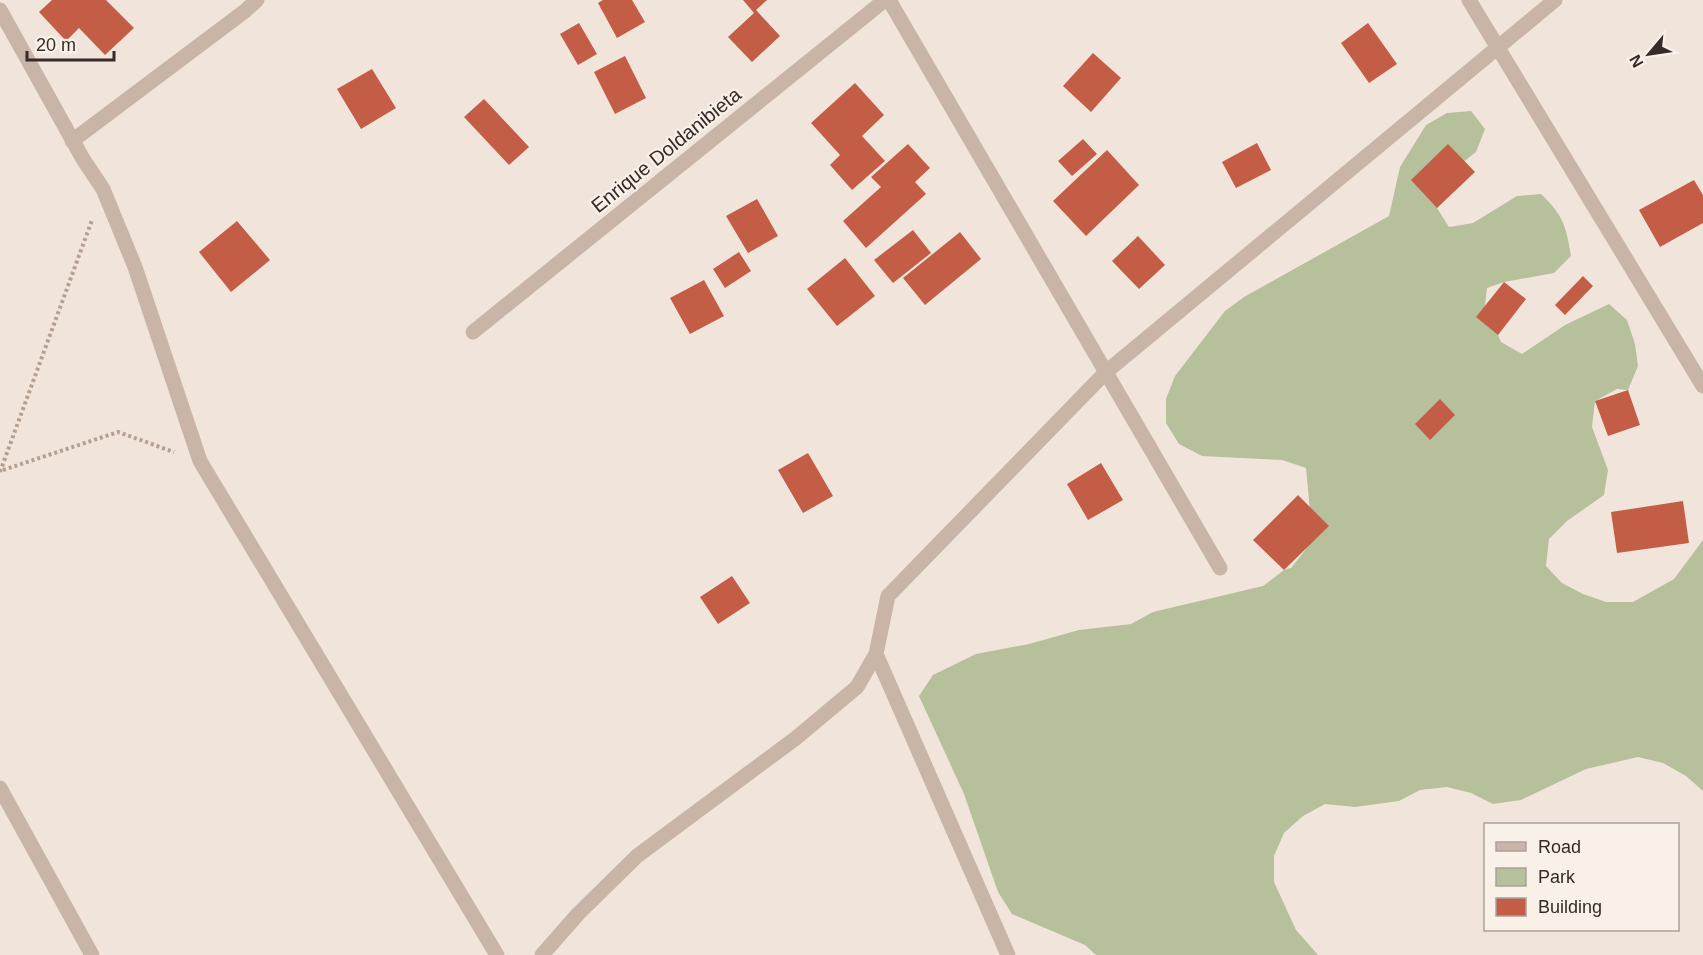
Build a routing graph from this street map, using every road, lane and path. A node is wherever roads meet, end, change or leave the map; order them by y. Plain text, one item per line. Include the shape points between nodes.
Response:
1 (257, 0) edge
2 (887, 0) edge
3 (1469, 0) edge
4 (1555, 0) edge
5 (0, 10) edge
6 (1498, 49) junction
7 (72, 141) junction
8 (103, 189) junction
9 (473, 332) dead end
10 (1106, 372) junction
11 (1703, 386) edge
12 (200, 461) junction
13 (1, 471) edge
14 (1220, 568) dead end
15 (876, 654) junction
16 (0, 788) edge
17 (92, 955) edge
18 (497, 955) edge
19 (542, 955) edge
20 (1008, 955) edge

1 - 7 street
2 - 9 street, Enrique Doldanibieta
2 - 10 street
3 - 6 street
4 - 6 street
5 - 7 street
6 - 10 street
6 - 11 street
7 - 8 street
8 - 12 street via 135,267
8 - 13 path
10 - 14 street
10 - 15 street via 888,596
12 - 13 path via 118,432
12 - 18 street
15 - 19 street via 857,687 796,738 637,856
15 - 20 street
16 - 17 street

